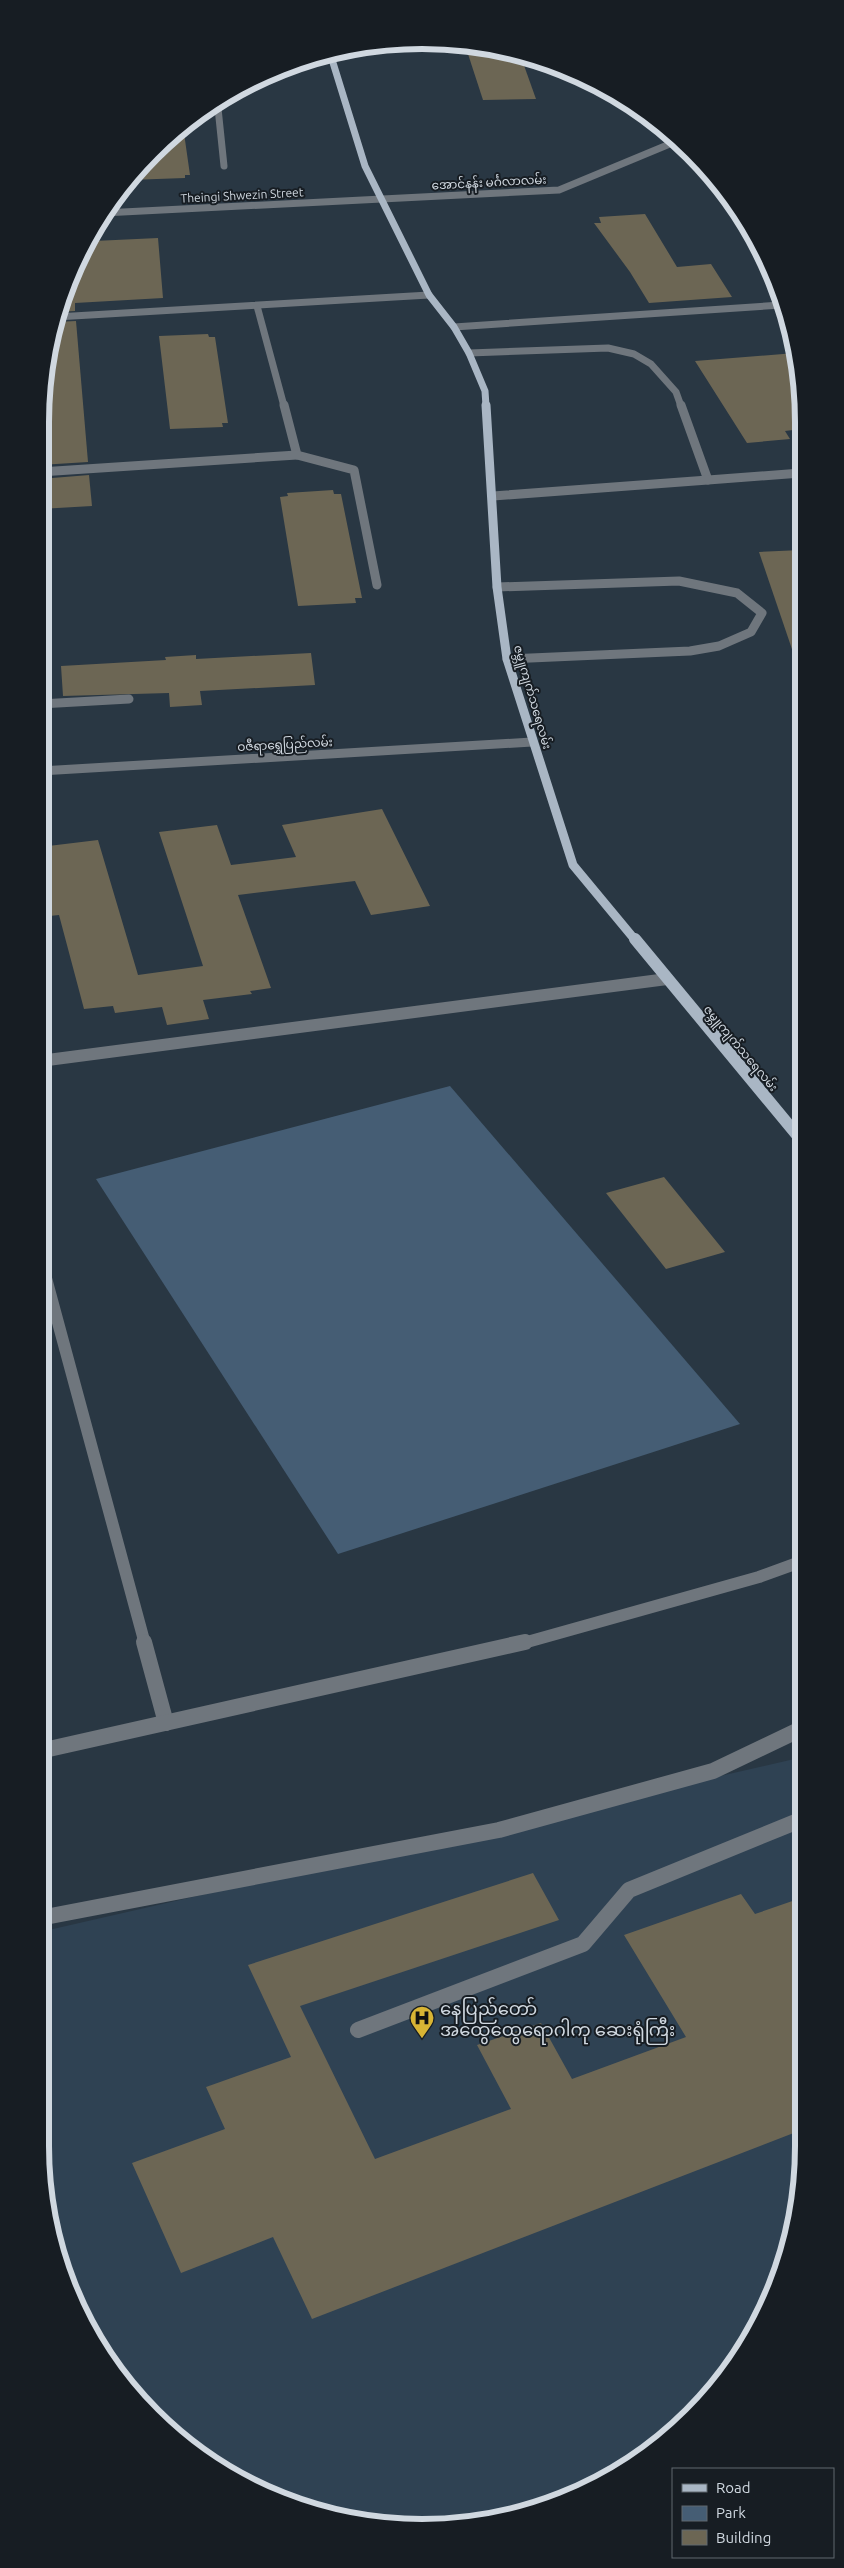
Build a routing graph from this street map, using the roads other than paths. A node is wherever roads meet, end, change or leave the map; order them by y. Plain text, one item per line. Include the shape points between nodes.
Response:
1 (332, 60) edge
2 (218, 110) edge
3 (671, 144) edge
4 (224, 166) dead end
5 (382, 199) junction
6 (114, 212) edge
7 (429, 295) junction
8 (776, 305) edge
9 (258, 306) junction
10 (64, 317) edge
11 (454, 327) junction
12 (469, 353) junction
13 (297, 455) junction
14 (49, 471) edge
15 (795, 473) edge
16 (708, 480) junction
17 (493, 496) junction
18 (376, 585) dead end
19 (496, 587) junction
20 (507, 659) junction
21 (129, 699) dead end
22 (49, 703) edge
23 (532, 742) junction
24 (49, 770) edge
25 (667, 978) junction
26 (49, 1059) edge
27 (795, 1133) edge
28 (49, 1289) edge
29 (795, 1563) edge
30 (166, 1722) junction
31 (795, 1732) edge
32 (49, 1749) edge
33 (795, 1822) edge
34 (49, 1916) edge
35 (358, 2030) dead end

1 - 5 main road, ဇမ္ဘူကျက်သရေလမ်း via 364,166
2 - 4 street
3 - 5 street, အောင်နန်း မင်္ဂလာလမ်း via 559,190
5 - 6 street, Theingi Shwezin Street
5 - 7 main road, ဇမ္ဘူကျက်သရေလမ်း
7 - 9 street
7 - 11 main road, ဇမ္ဘူကျက်သရေလမ်း
8 - 11 street
9 - 10 street
9 - 13 street
11 - 12 main road, ဇမ္ဘူကျက်သရေလမ်း
12 - 16 street via 608,348 634,354 651,364 676,392
12 - 17 main road, ဇမ္ဘူကျက်သရေလမ်း via 485,390
13 - 14 street
13 - 18 street via 354,470
15 - 16 street
16 - 17 street
17 - 19 main road, ဇမ္ဘူကျက်သရေလမ်း
19 - 20 main road, ဇမ္ဘူကျက်သရေလမ်း
19 - 20 street via 679,581 737,594 762,613 751,632 719,646 690,651
20 - 23 main road, ဇမ္ဘူကျက်သရေလမ်း
21 - 22 street
23 - 24 street, ဝဇီရာရွှေပြည်လမ်း
23 - 25 main road, ဇမ္ဘူကျက်သရေလမ်း via 573,865
25 - 26 street
25 - 27 main road, ဇမ္ဘူကျက်သရေလမ်း
28 - 30 street
29 - 30 street via 759,1577 531,1641
30 - 32 street
31 - 34 street via 713,1771 500,1830
33 - 35 street via 629,1890 583,1944

